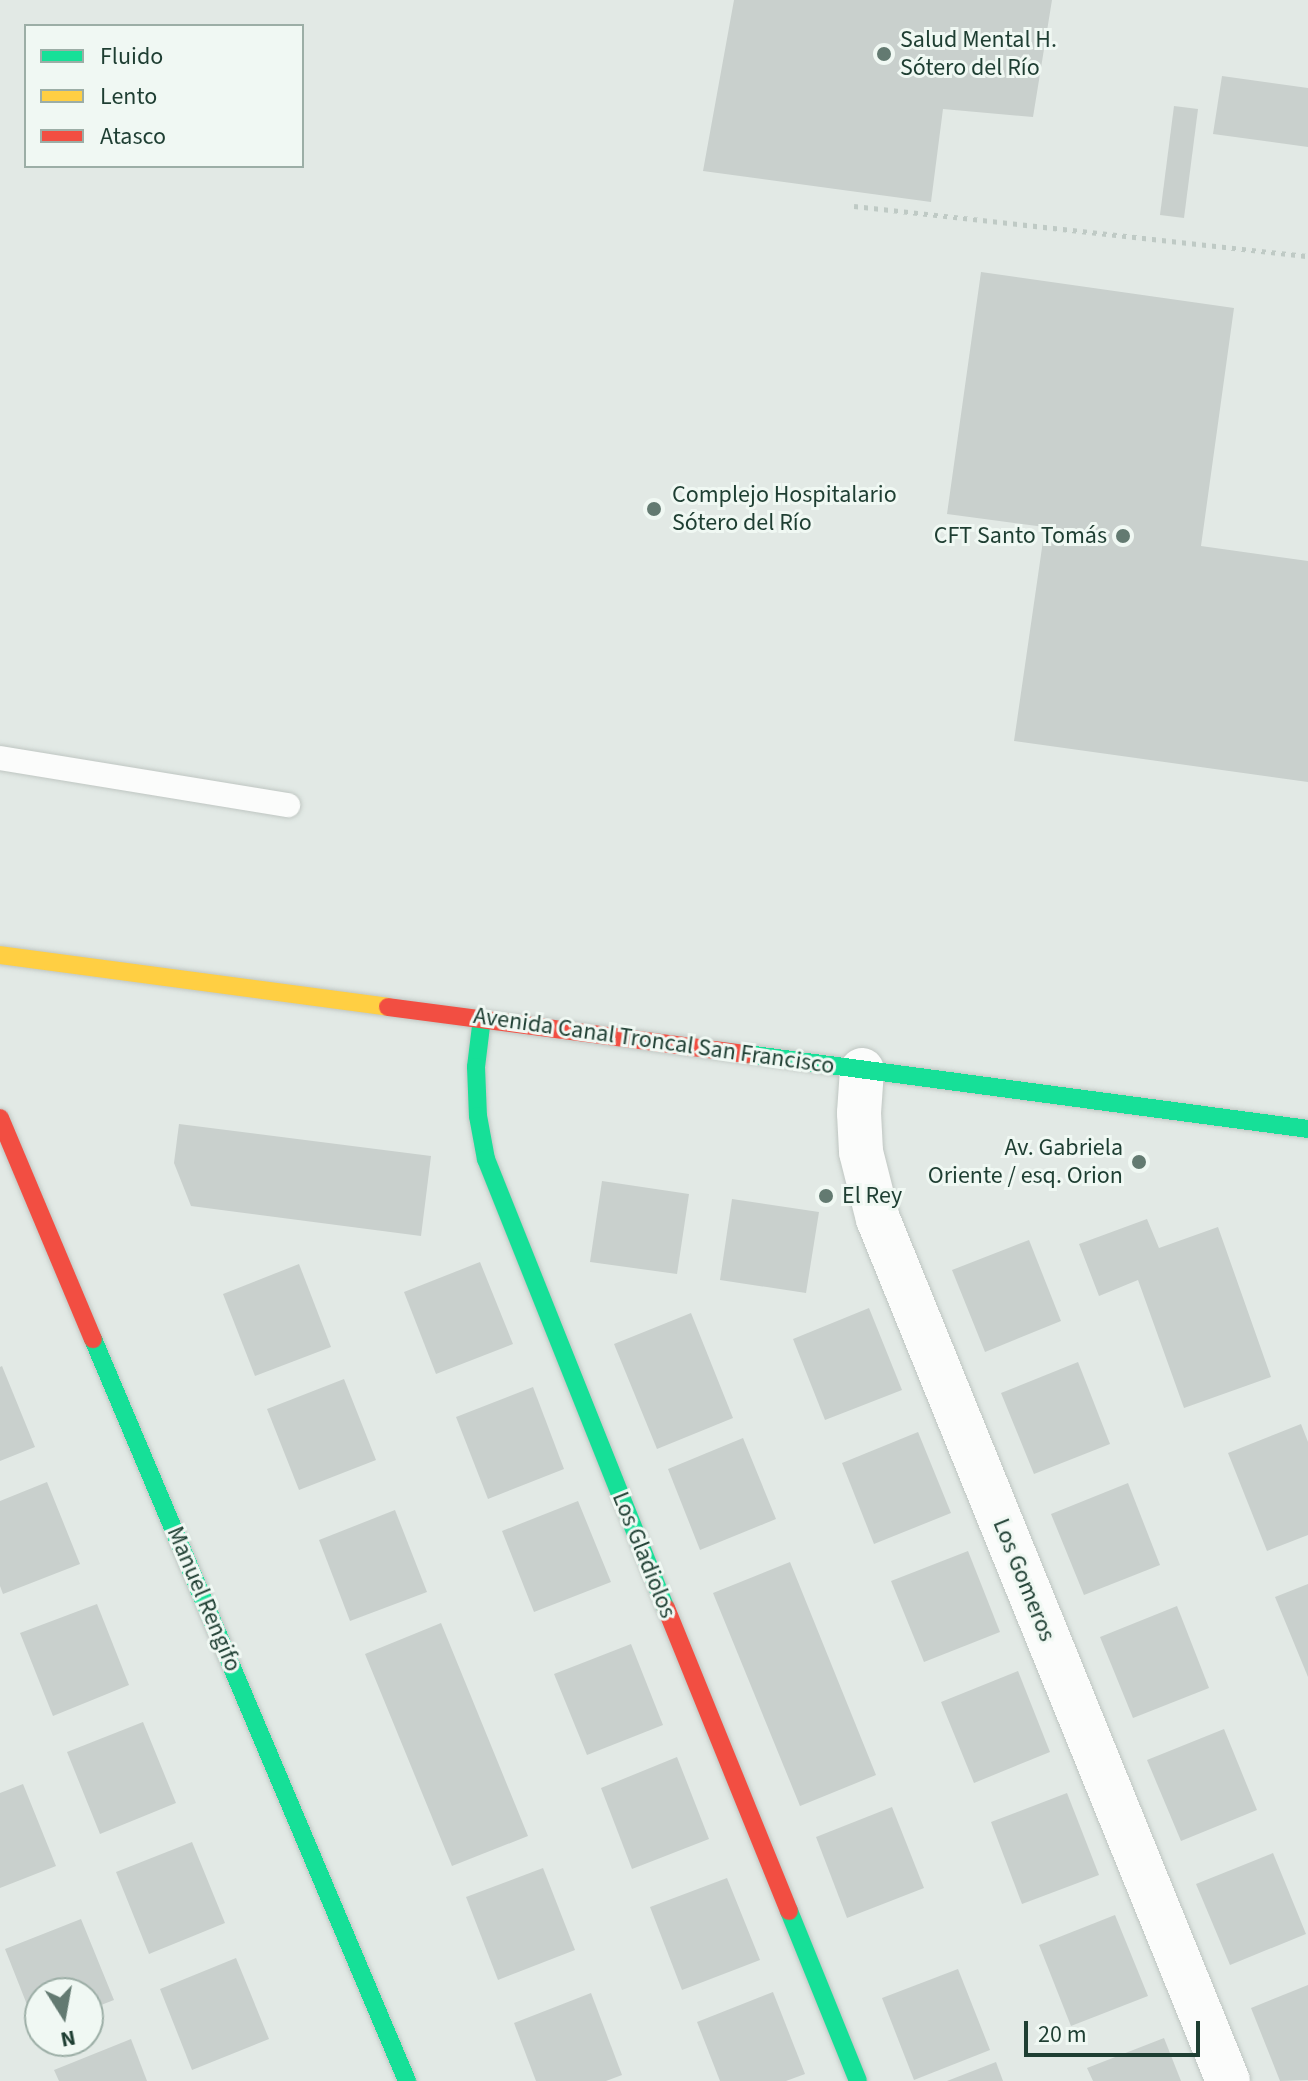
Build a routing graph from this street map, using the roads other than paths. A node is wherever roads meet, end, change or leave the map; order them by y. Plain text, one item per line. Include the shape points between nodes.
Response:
1 (0, 758) edge
2 (288, 805) dead end
3 (0, 955) edge
4 (482, 1018) junction
5 (862, 1070) junction
6 (0, 1118) edge
7 (1308, 1129) edge
8 (407, 2081) edge
9 (858, 2081) edge
10 (1228, 2081) edge

1 - 2 lane
3 - 4 street, Avenida Canal Troncal San Francisco
4 - 5 street, Avenida Canal Troncal San Francisco
4 - 9 street, Los Gladiolos via 478,1116 500,1200
5 - 7 street, Avenida Canal Troncal San Francisco
5 - 10 street, Los Gomeros via 861,1152 878,1219
6 - 8 street, Manuel Rengifo

